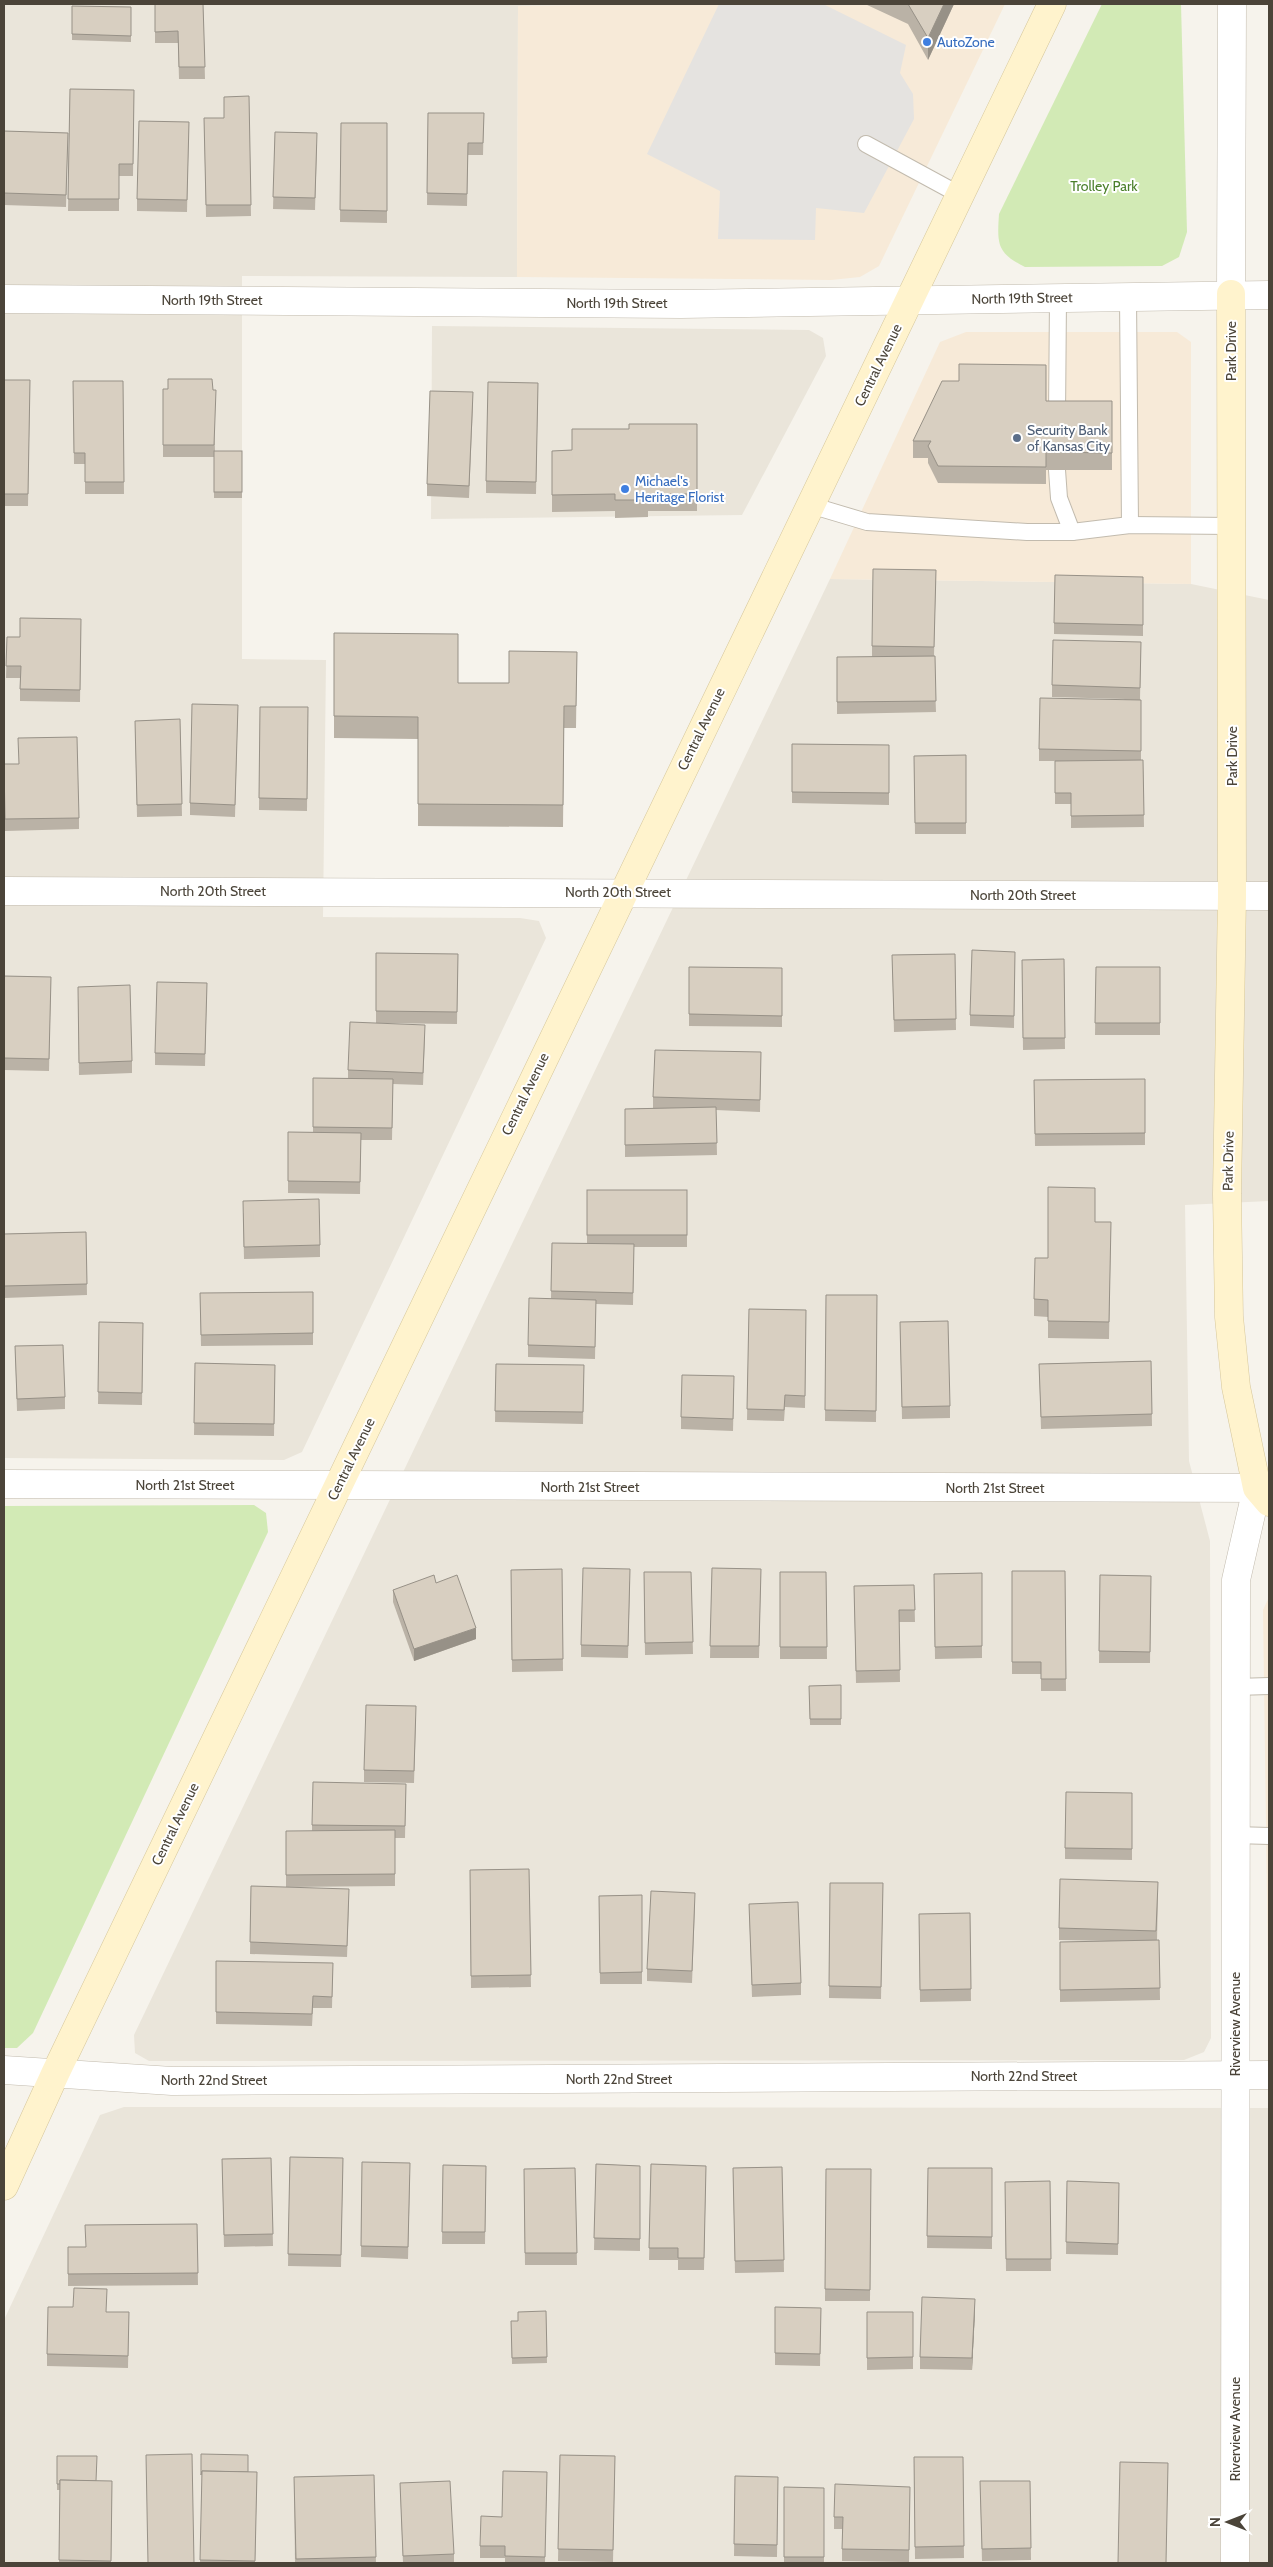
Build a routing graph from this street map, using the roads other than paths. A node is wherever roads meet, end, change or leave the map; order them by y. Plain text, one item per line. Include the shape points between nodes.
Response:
1 (1052, 4) edge
2 (1232, 4) edge
3 (866, 144) dead end
4 (960, 195) junction
5 (1231, 294) junction
6 (1269, 295) edge
7 (1128, 296) junction
8 (1058, 298) junction
9 (4, 299) edge
10 (909, 301) junction
11 (1057, 418) edge
12 (1057, 470) edge
13 (810, 505) junction
14 (1130, 525) junction
15 (1231, 526) junction
16 (1072, 532) junction
17 (4, 891) edge
18 (622, 892) junction
19 (1232, 896) junction
20 (1269, 896) edge
21 (4, 1484) edge
22 (338, 1485) junction
23 (1265, 1493) edge
24 (1269, 1686) edge
25 (1236, 1687) junction
26 (1235, 1835) junction
27 (1269, 1836) edge
28 (4, 2070) edge
29 (55, 2074) junction
30 (1235, 2075) junction
31 (1269, 2075) edge
32 (4, 2186) edge
33 (1235, 2563) edge

1 - 4 main road, Central Avenue
2 - 5 street, Park Drive
3 - 4 lane
4 - 10 main road, Central Avenue
5 - 6 street, North 19th Street
5 - 7 street, North 19th Street
5 - 15 main road, Park Drive
7 - 8 street, North 19th Street
7 - 14 lane
8 - 10 street, North 19th Street
8 - 11 lane
9 - 10 street, North 19th Street via 671,304
10 - 13 main road, Central Avenue
12 - 16 lane via 1059,498
13 - 16 lane via 867,522
13 - 18 main road, Central Avenue
14 - 15 lane
14 - 16 lane
15 - 19 main road, Park Drive
17 - 18 street, North 20th Street
18 - 19 street, North 20th Street
18 - 22 main road, Central Avenue
19 - 20 street, North 20th Street
19 - 23 main road, Park Drive via 1228,1317 1236,1387
21 - 22 street, North 21st Street
22 - 23 street, North 21st Street via 1176,1488
22 - 29 main road, Central Avenue
23 - 25 street, Riverview Avenue via 1236,1580
24 - 25 lane
25 - 26 street, Riverview Avenue
26 - 27 lane
26 - 30 street, Riverview Avenue
28 - 29 street, North 22nd Street
29 - 30 street, North 22nd Street via 172,2081
29 - 32 main road, Central Avenue
30 - 31 street, North 22nd Street
30 - 33 street, Riverview Avenue

